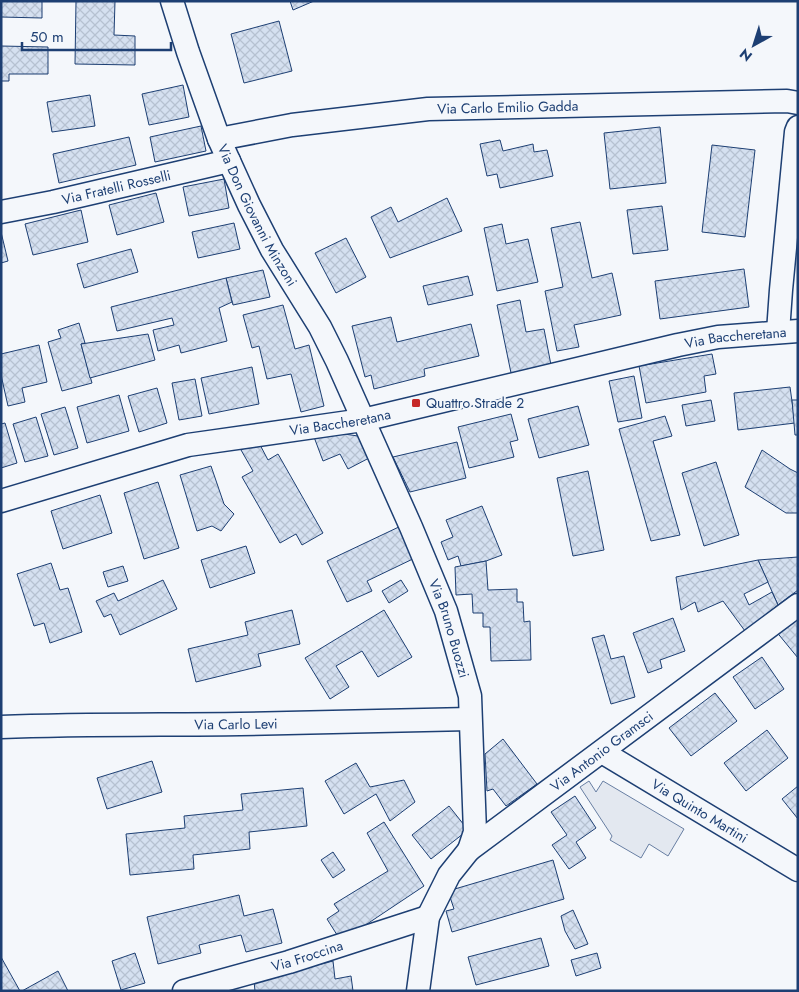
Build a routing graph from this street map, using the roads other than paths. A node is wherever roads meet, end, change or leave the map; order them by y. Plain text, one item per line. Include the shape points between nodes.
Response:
1 (172, 1) edge
2 (798, 103) edge
3 (798, 127) edge
4 (220, 139) junction
5 (229, 161) junction
6 (1, 212) edge
7 (788, 332) edge
8 (363, 420) junction
9 (1, 501) edge
10 (798, 605) edge
11 (470, 719) junction
12 (1, 727) edge
13 (602, 752) junction
14 (469, 850) junction
15 (798, 870) edge
16 (428, 917) junction
17 (184, 991) edge
18 (418, 991) edge

1 - 4 street, Via Don Giovanni Minzoni
2 - 4 street, Via Carlo Emilio Gadda via 428,109 292,126
3 - 7 street via 790,185
4 - 5 street, Via Don Giovanni Minzoni
5 - 6 street, Via Fratelli Rosselli
5 - 8 street, Via Don Giovanni Minzoni via 272,250 320,327
7 - 8 street, Via Baccheretana via 718,337 678,345
8 - 9 street, Via Baccheretana via 188,445
8 - 11 street, Via Bruno Buozzi via 446,611 470,696
10 - 13 street, Via Antonio Gramsci
11 - 12 street, Via Carlo Levi
11 - 14 street, Via Bruno Buozzi via 475,832
13 - 14 street, Via Antonio Gramsci
13 - 15 street, Via Quinto Martini
14 - 16 street, Via Antonio Gramsci via 449,875
16 - 17 street, Via Froccina via 289,962
16 - 18 street, Via Antonio Gramsci

